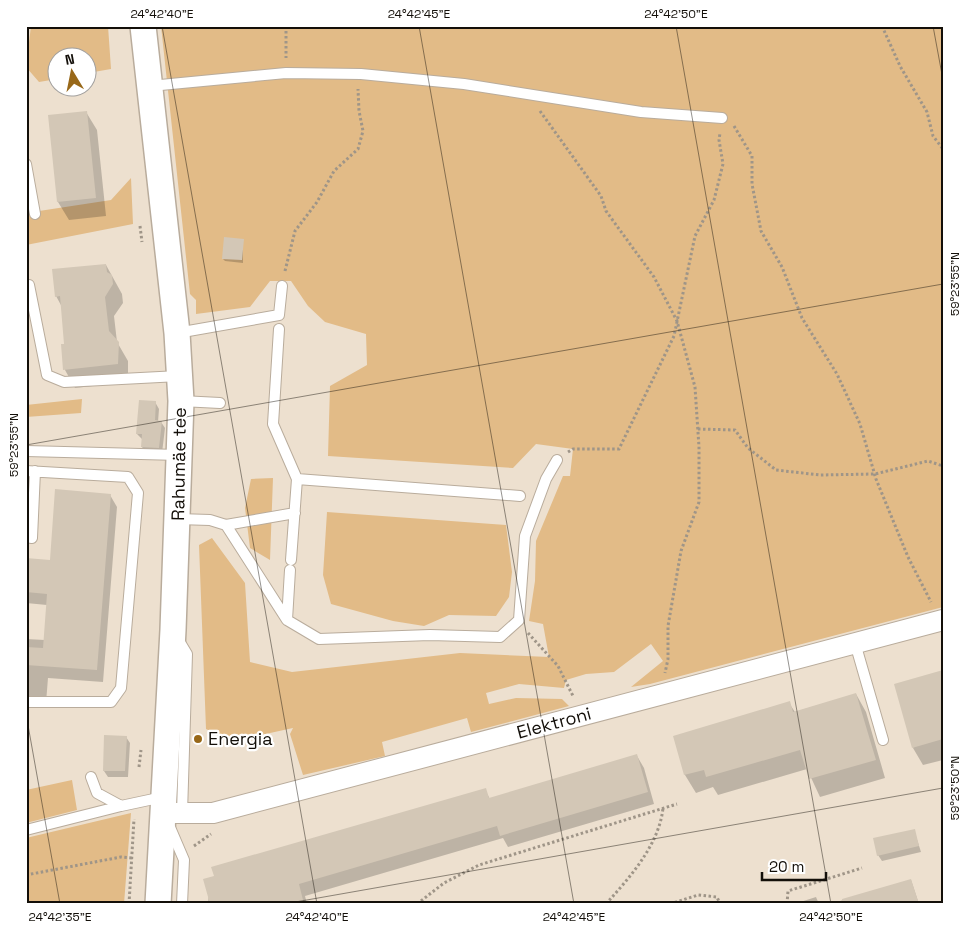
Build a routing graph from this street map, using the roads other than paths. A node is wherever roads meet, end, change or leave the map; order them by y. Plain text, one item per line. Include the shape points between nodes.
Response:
1 (143, 26) edge
2 (150, 86) junction
3 (722, 118) road end
4 (26, 164) edge
5 (35, 214) dead end
6 (29, 285) dead end
7 (282, 286) road end
8 (279, 329) dead end
9 (177, 333) junction
10 (179, 376) junction
11 (180, 401) junction
12 (220, 403) dead end
13 (26, 451) edge
14 (180, 455) junction
15 (557, 460) road end
16 (31, 471) edge
17 (297, 479) junction
18 (520, 496) dead end
19 (295, 513) junction
20 (178, 519) junction
21 (226, 525) junction
22 (26, 538) edge
23 (287, 620) junction
24 (942, 620) edge
25 (855, 643) junction
26 (26, 702) edge
27 (883, 740) dead end
28 (91, 777) dead end
29 (121, 806) junction
30 (170, 807) junction
31 (26, 830) edge
32 (158, 904) edge
33 (182, 904) edge

1 - 2 street, Rahumäe tee
2 - 3 lane via 286,73 361,74 464,84 641,112
2 - 9 street, Rahumäe tee
4 - 5 lane
6 - 10 lane via 47,375 64,382
7 - 9 lane via 279,314
8 - 17 lane via 273,424
9 - 10 street, Rahumäe tee
10 - 11 street, Rahumäe tee
11 - 12 lane
11 - 14 street, Rahumäe tee
13 - 14 lane
14 - 20 street, Rahumäe tee
15 - 23 lane via 546,479 525,536 519,620 500,637 430,635 319,639
16 - 22 lane via 32,538
16 - 26 lane via 128,477 138,492 121,688 111,702
17 - 18 lane
17 - 19 lane
19 - 21 lane
19 - 23 lane
20 - 21 lane via 210,520
20 - 30 street, Rahumäe tee
21 - 23 lane
24 - 25 street, Elektroni
25 - 27 lane
25 - 30 street, Elektroni via 213,812
28 - 29 lane via 97,793
29 - 30 lane
29 - 31 lane
30 - 32 street, Rahumäe tee
30 - 33 lane via 184,860

